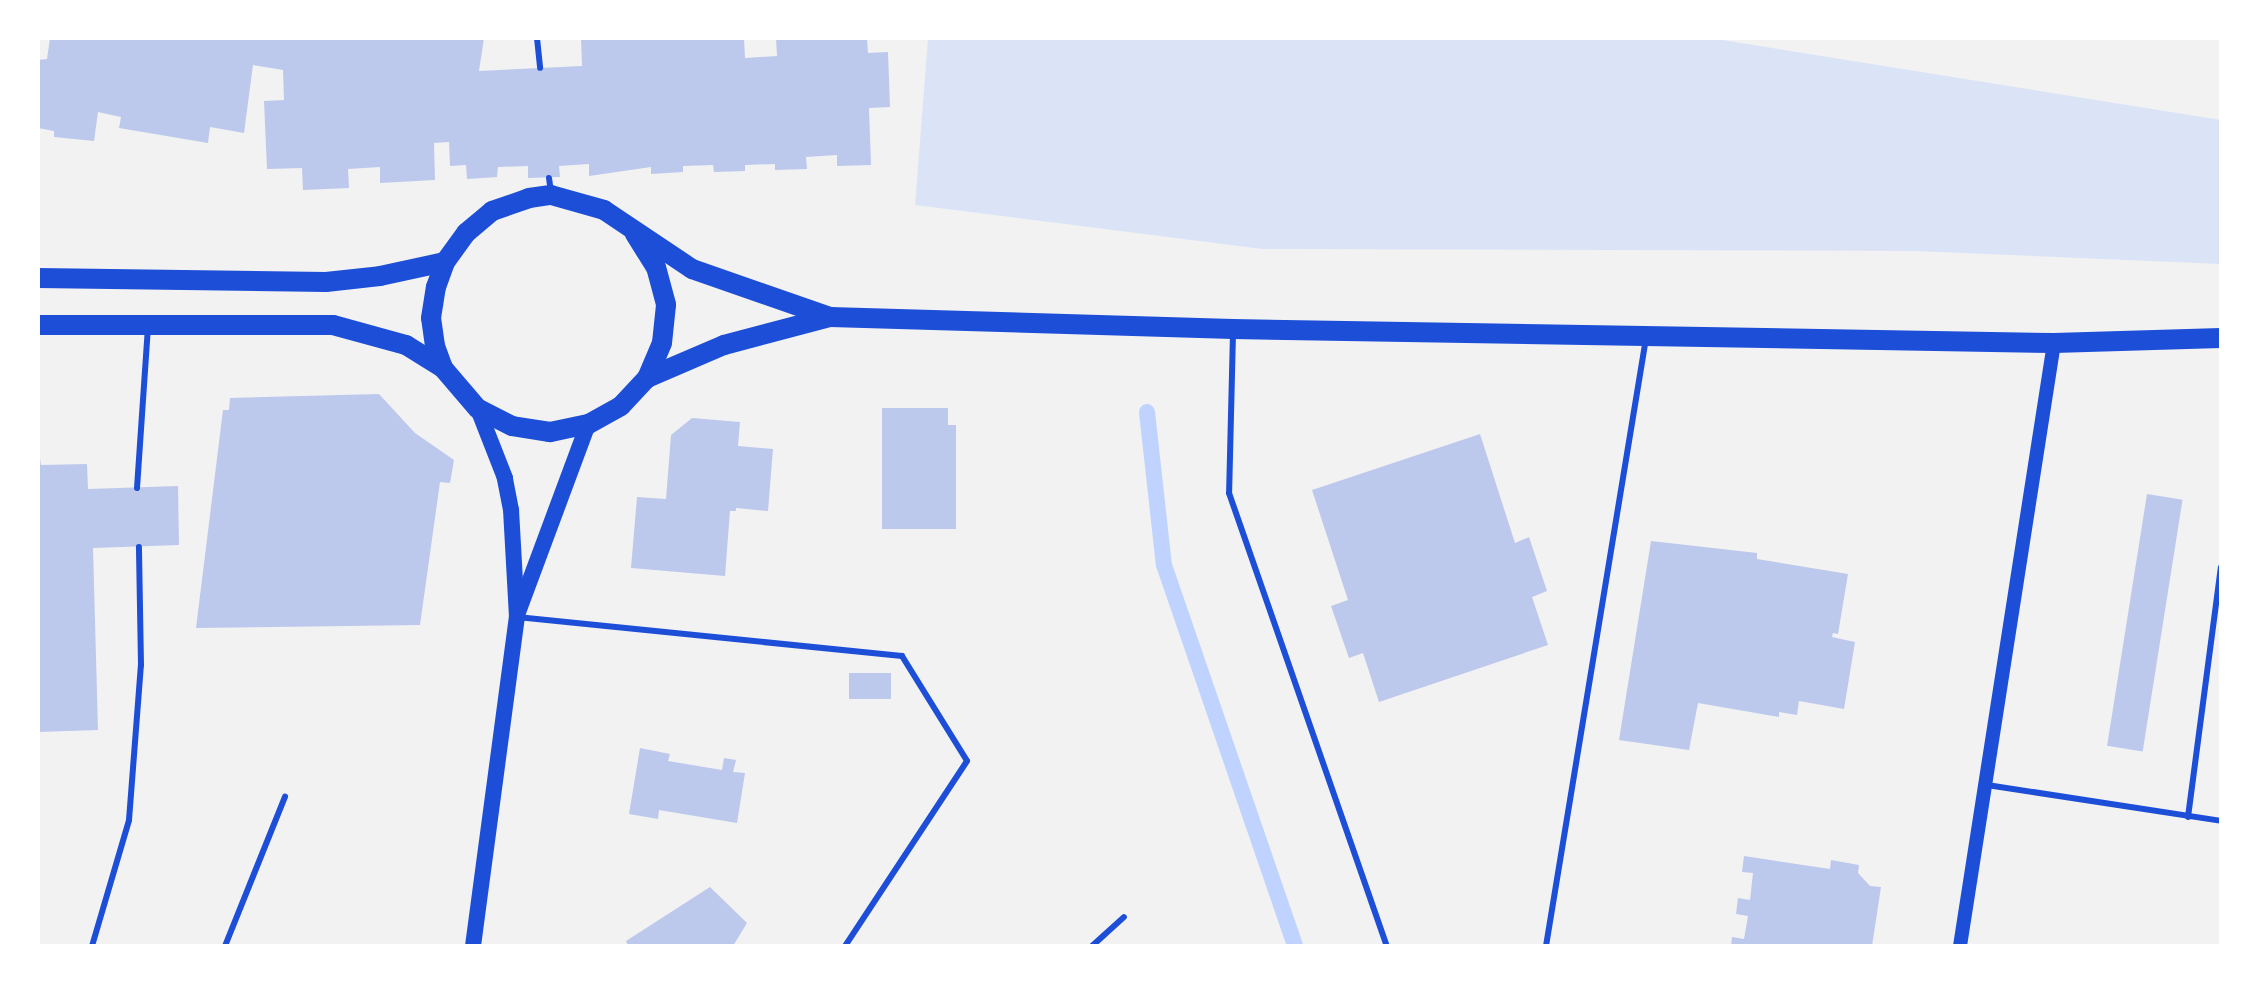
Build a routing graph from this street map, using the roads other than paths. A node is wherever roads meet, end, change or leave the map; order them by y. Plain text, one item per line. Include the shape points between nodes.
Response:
1 (537, 38) edge
2 (540, 68) dead end
3 (635, 234) junction
4 (445, 262) junction
5 (38, 278) edge
6 (830, 317) junction
7 (38, 325) edge
8 (148, 326) junction
9 (1233, 329) junction
10 (1647, 336) junction
11 (2221, 338) edge
12 (2054, 343) junction
13 (443, 368) junction
14 (647, 378) junction
15 (478, 409) junction
16 (588, 424) junction
17 (137, 488) dead end
18 (139, 547) dead end
19 (2221, 567) edge
20 (517, 617) junction
21 (1985, 785) junction
22 (285, 797) dead end
23 (2188, 817) junction
24 (2221, 821) edge
25 (1124, 917) dead end
26 (92, 946) edge
27 (225, 946) edge
28 (473, 946) edge
29 (845, 946) edge
30 (1092, 946) edge
31 (1387, 946) edge
32 (1546, 946) edge
33 (1960, 946) edge

1 - 2 lane
3 - 4 main road via 604,210 550,186 492,211 466,233
3 - 6 main road via 692,269
3 - 14 main road via 656,267 666,305 662,343
4 - 5 main road via 326,282
4 - 13 main road via 431,318
6 - 9 main road
6 - 14 main road via 724,345
7 - 8 main road
8 - 13 main road via 333,325 406,345
8 - 17 lane
9 - 10 main road
9 - 31 lane via 1229,493
10 - 12 main road
10 - 32 lane
11 - 12 main road
12 - 21 street
13 - 15 main road
14 - 16 main road via 621,406
15 - 16 main road via 512,426 550,432
15 - 20 main road via 505,478
16 - 20 main road
18 - 26 lane via 141,665 129,820
19 - 23 lane
20 - 28 main road
20 - 29 lane via 902,656 967,761
21 - 23 lane
21 - 33 street
22 - 27 lane
23 - 24 lane
25 - 30 lane

